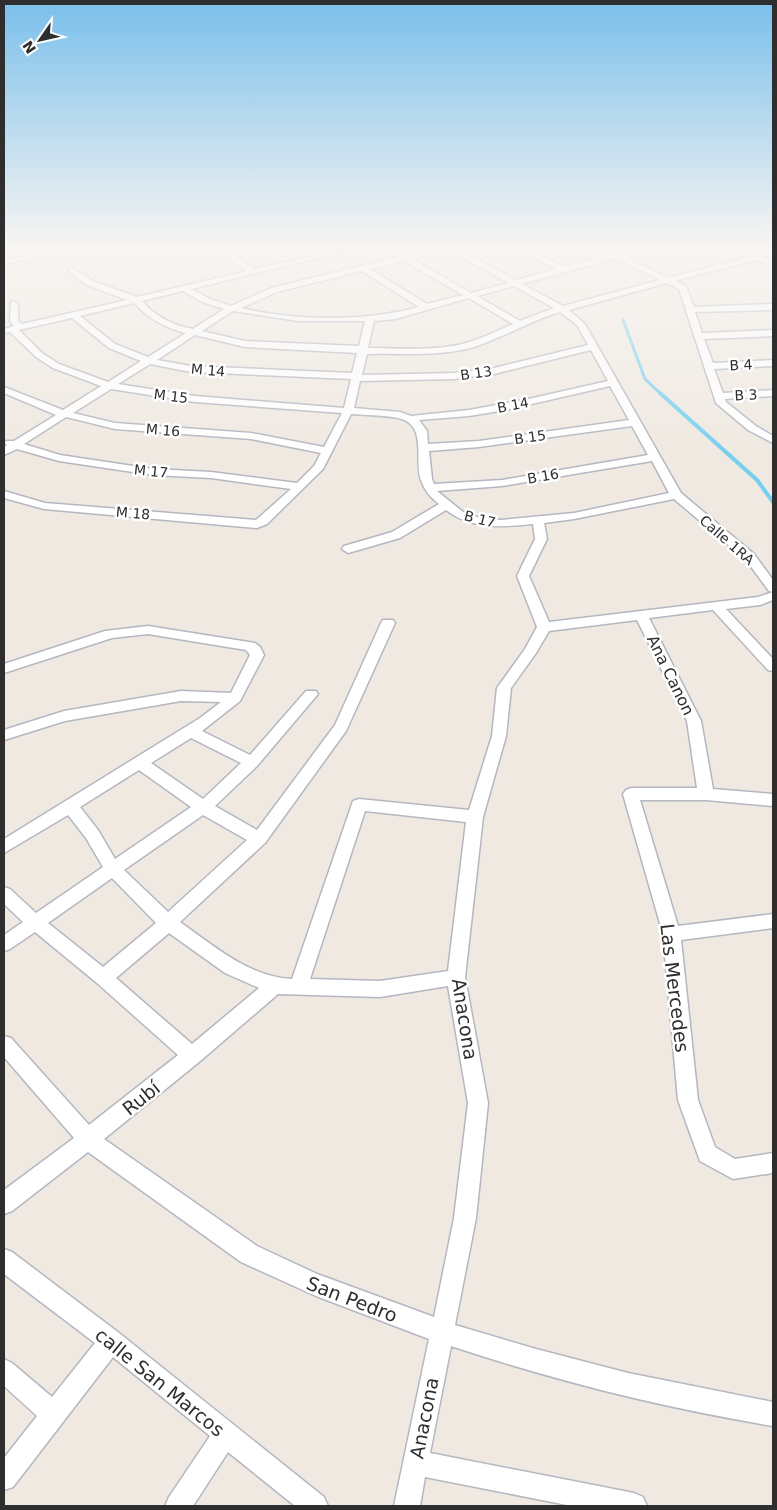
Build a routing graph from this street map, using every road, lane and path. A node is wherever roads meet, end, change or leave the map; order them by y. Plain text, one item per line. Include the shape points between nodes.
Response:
1 (14, 315) edge
2 (72, 315) edge
3 (74, 315) edge
4 (153, 315) edge
5 (221, 315) edge
6 (275, 315) edge
7 (397, 315) edge
8 (505, 315) edge
9 (541, 315) edge
10 (569, 315) edge
11 (693, 315) edge
12 (370, 320) junction
13 (518, 323) junction
14 (12, 330) edge
15 (194, 332) junction
16 (773, 333) edge
17 (700, 336) junction
18 (594, 346) junction
19 (362, 350) junction
20 (149, 361) junction
21 (773, 363) edge
22 (710, 366) junction
23 (355, 377) junction
24 (614, 382) junction
25 (109, 386) junction
26 (4, 390) edge
27 (773, 393) edge
28 (719, 396) junction
29 (348, 410) junction
30 (64, 414) junction
31 (411, 419) junction
32 (636, 422) junction
33 (768, 433) edge
34 (773, 440) edge
35 (4, 441) edge
36 (15, 445) junction
37 (424, 448) junction
38 (4, 452) edge
39 (327, 452) junction
40 (655, 457) junction
41 (300, 488) junction
42 (430, 488) junction
43 (4, 494) edge
44 (676, 495) junction
45 (446, 505) junction
46 (538, 520) junction
47 (348, 550) dead end
48 (773, 588) edge
49 (773, 596) edge
50 (716, 606) junction
51 (641, 615) junction
52 (388, 623) dead end
53 (544, 627) junction
54 (773, 668) edge
55 (4, 669) edge
56 (311, 694) dead end
57 (235, 698) junction
58 (190, 731) junction
59 (4, 734) edge
60 (252, 762) junction
61 (140, 763) junction
62 (706, 794) junction
63 (773, 800) edge
64 (70, 806) junction
65 (203, 807) junction
66 (475, 817) junction
67 (259, 839) junction
68 (4, 847) edge
69 (113, 869) junction
70 (4, 894) edge
71 (773, 921) edge
72 (36, 923) junction
73 (168, 924) junction
74 (672, 934) junction
75 (4, 944) edge
76 (456, 976) junction
77 (103, 978) junction
78 (274, 986) junction
79 (298, 987) junction
80 (4, 1044) edge
81 (192, 1056) junction
82 (89, 1140) junction
83 (773, 1163) edge
84 (4, 1203) edge
85 (4, 1260) edge
86 (441, 1332) junction
87 (111, 1341) junction
88 (4, 1371) edge
89 (53, 1413) junction
90 (773, 1414) edge
91 (225, 1435) junction
92 (415, 1462) junction
93 (4, 1478) edge
94 (178, 1506) edge
95 (315, 1506) edge
96 (407, 1506) edge
97 (634, 1506) edge

1 - 14 street
2 - 14 street
3 - 20 street, M 14 via 112,346
4 - 15 street via 171,327
5 - 15 street
6 - 12 street
7 - 12 street
8 - 13 street
9 - 13 street
10 - 18 street, Calle 1RA via 581,324
11 - 17 street
12 - 19 street
13 - 19 street via 458,348
14 - 25 street, M 15 via 56,366
15 - 19 street via 245,344
15 - 20 street
16 - 17 street
17 - 22 street
18 - 23 street, B 13 via 494,371 454,376
18 - 24 street, Calle 1RA
19 - 23 street
20 - 23 street, M 14 via 191,369
20 - 25 street
21 - 22 street, B 4
22 - 28 street
23 - 29 street
24 - 31 street, B 14 via 469,413
24 - 32 street, Calle 1RA
25 - 29 street, M 15 via 195,399
25 - 30 street
26 - 30 street, M 16
27 - 28 street, B 3
28 - 33 street via 721,403
29 - 31 street
29 - 39 street
30 - 36 street
30 - 39 street, M 16 via 116,426 252,436
31 - 37 street via 419,424
32 - 37 street, B 15 via 479,444
32 - 40 street, Calle 1RA
33 - 34 street
35 - 36 street, M 17
36 - 38 street
36 - 41 street, M 17 via 59,458
37 - 42 street via 426,479
39 - 41 street via 319,467
40 - 42 street, B 16 via 502,483
40 - 44 street, Calle 1RA
41 - 43 street, M 18 via 257,524 44,506
42 - 45 street, B 17
44 - 46 street, B 17
44 - 48 street, Calle 1RA via 750,557
45 - 46 street, B 17 via 478,521 501,524
45 - 47 street via 396,535
46 - 53 street via 541,539 523,576
49 - 50 street via 760,601
50 - 51 street
50 - 54 street
51 - 53 street
51 - 62 street, Ana Canon via 694,721
52 - 67 street via 341,728
53 - 66 street, Anacona via 504,688 498,736
55 - 57 street via 110,634 148,630 250,646 257,655
56 - 60 street
57 - 58 street
57 - 59 street via 181,696 64,716
58 - 60 street
58 - 61 street
60 - 65 street
61 - 64 street
61 - 65 street
62 - 63 street
62 - 74 street, Las Mercedes via 631,794
64 - 68 street
64 - 69 street
65 - 67 street
65 - 69 street
66 - 76 street, Anacona
66 - 79 street via 359,805
67 - 73 street
69 - 72 street
69 - 73 street
70 - 72 street
71 - 74 street
72 - 75 street
72 - 77 street
73 - 77 street
73 - 78 street via 231,968
74 - 83 street, Las Mercedes via 688,1100 707,1154 733,1169
76 - 79 street via 380,989
76 - 86 street, Anacona via 478,1103 465,1218
77 - 81 street
78 - 79 street
78 - 81 street, Rubí
80 - 82 street, San Pedro
81 - 82 street, Rubí
82 - 84 street, Rubí
82 - 86 street, San Pedro via 249,1254 307,1283
85 - 87 street, calle San Marcos
86 - 90 street, San Pedro via 630,1385
86 - 92 street, Anacona
87 - 89 street
87 - 91 street, calle San Marcos
88 - 89 street
89 - 93 street
91 - 94 street
91 - 95 street, calle San Marcos
92 - 96 street, Anacona
92 - 97 street

